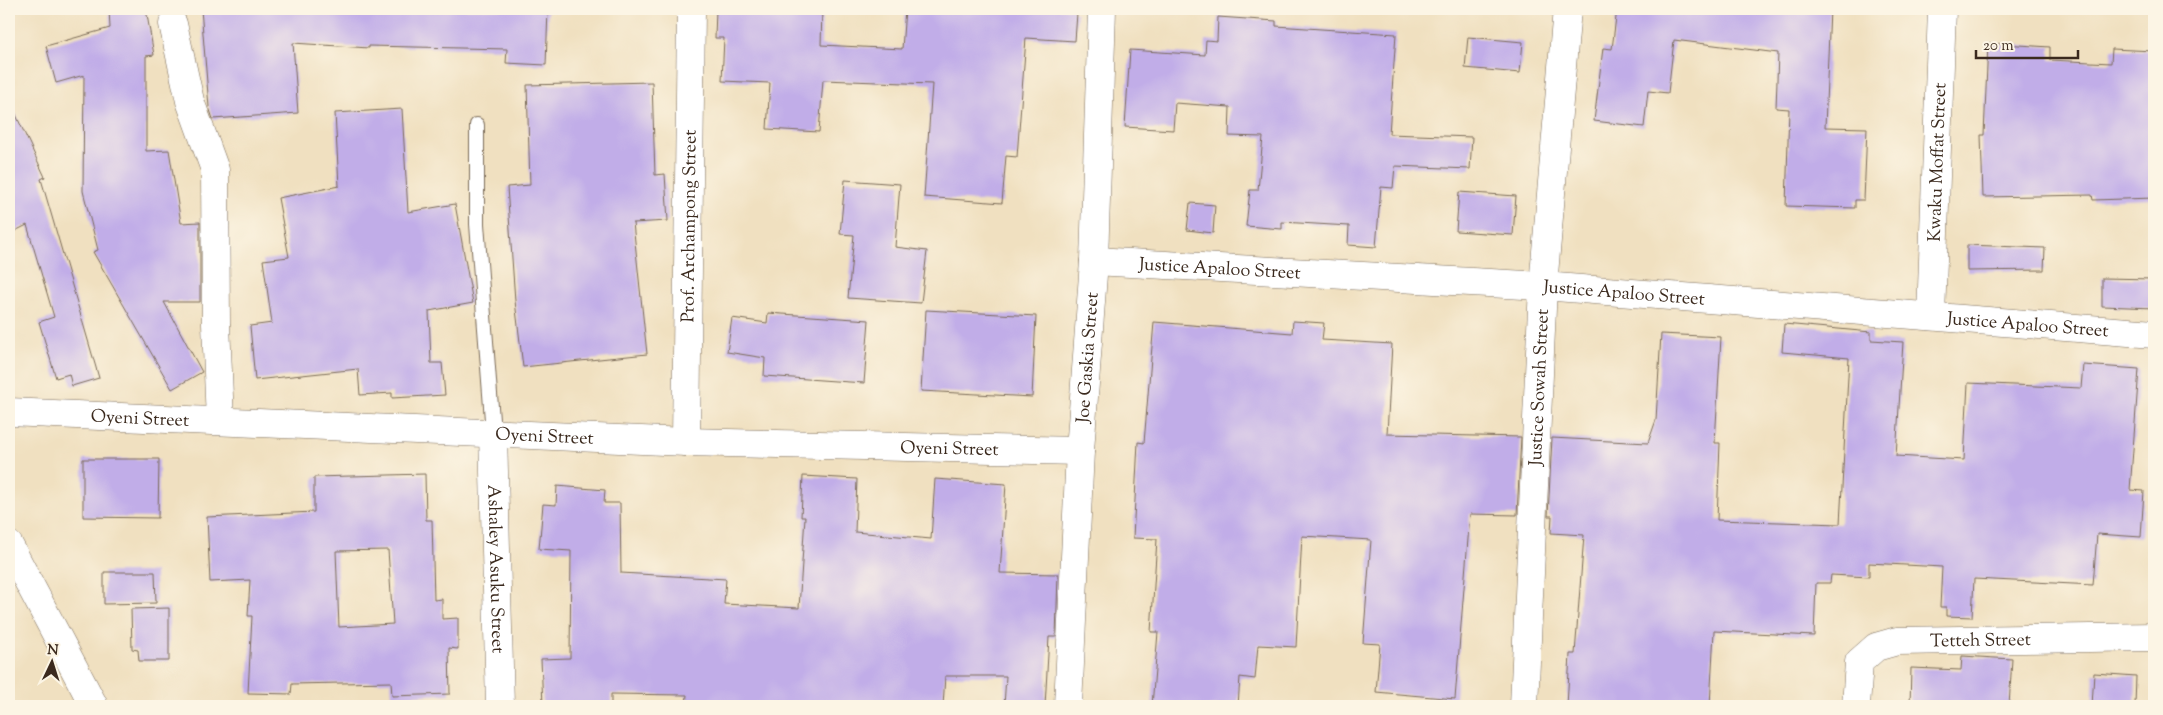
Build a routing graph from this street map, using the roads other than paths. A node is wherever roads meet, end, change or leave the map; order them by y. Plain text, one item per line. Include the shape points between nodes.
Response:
1 (691, 9) edge
2 (1102, 9) edge
3 (1567, 9) edge
4 (1942, 9) edge
5 (173, 24) dead end
6 (477, 125) dead end
7 (1094, 261) junction
8 (1543, 286) junction
9 (1931, 316) junction
10 (2154, 334) edge
11 (9, 412) edge
12 (220, 421) junction
13 (493, 433) junction
14 (686, 442) junction
15 (1080, 451) junction
16 (9, 545) edge
17 (2154, 638) edge
18 (94, 706) edge
19 (500, 706) edge
20 (1068, 706) edge
21 (1524, 706) edge
22 (1856, 706) edge

1 - 14 street, Prof. Archampong Street
2 - 7 street, Joe Gaskia Street
3 - 8 street, Justice Sowah Street
4 - 9 street, Kwaku Moffat Street
5 - 12 street via 190,101 215,170
6 - 13 lane via 477,224
7 - 8 street, Justice Apaloo Street
7 - 15 street, Joe Gaskia Street
8 - 9 street, Justice Apaloo Street
8 - 21 street, Justice Sowah Street
9 - 10 street, Justice Apaloo Street
11 - 12 street, Oyeni Street
12 - 13 street, Oyeni Street
13 - 14 street, Oyeni Street
13 - 19 street, Ashaley Asuku Street
14 - 15 street, Oyeni Street
15 - 20 street, Joe Gaskia Street
16 - 18 street
17 - 22 street, Tetteh Street via 1897,641 1876,647 1859,662

